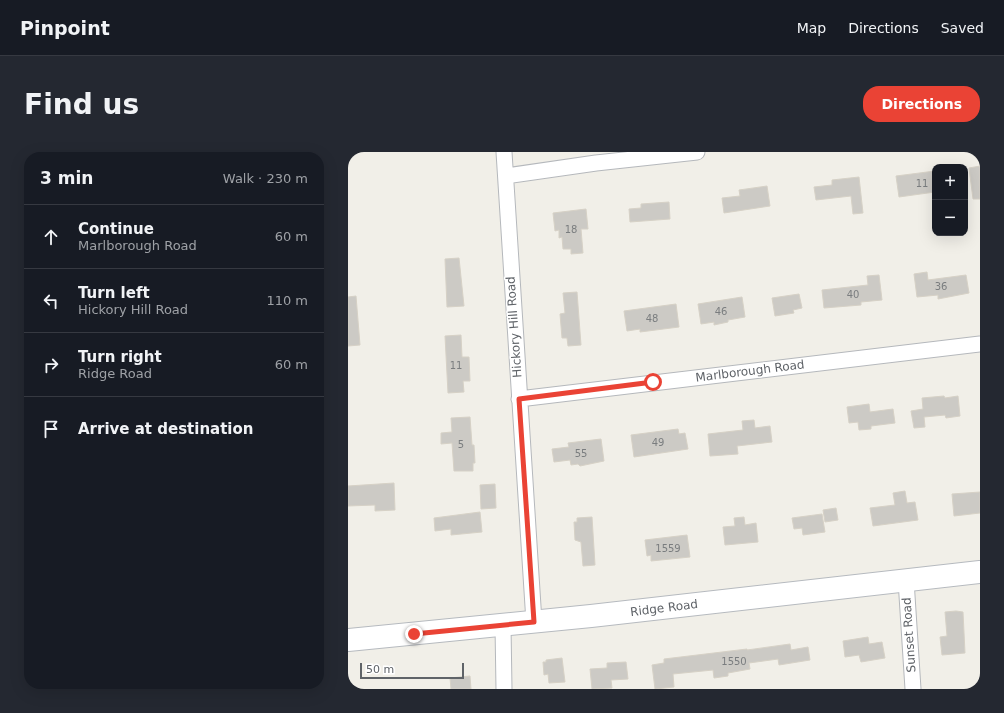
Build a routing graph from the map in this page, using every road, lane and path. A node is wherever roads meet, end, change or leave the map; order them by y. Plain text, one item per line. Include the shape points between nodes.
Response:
1 (504, 152) edge
2 (697, 152) edge
3 (506, 176) junction
4 (980, 344) edge
5 (519, 399) junction
6 (980, 572) edge
7 (906, 580) junction
8 (534, 622) junction
9 (504, 626) junction
10 (348, 640) edge
11 (504, 689) edge
12 (913, 689) edge

1 - 3 street, Hickory Hill Road
2 - 3 street
3 - 5 street, Hickory Hill Road
4 - 5 street, Marlborough Road
5 - 8 street, Hickory Hill Road
6 - 7 main road, Ridge Road
7 - 8 main road, Ridge Road
7 - 12 street, Sunset Road
8 - 9 main road, Ridge Road
9 - 10 main road, Ridge Road
9 - 11 street

